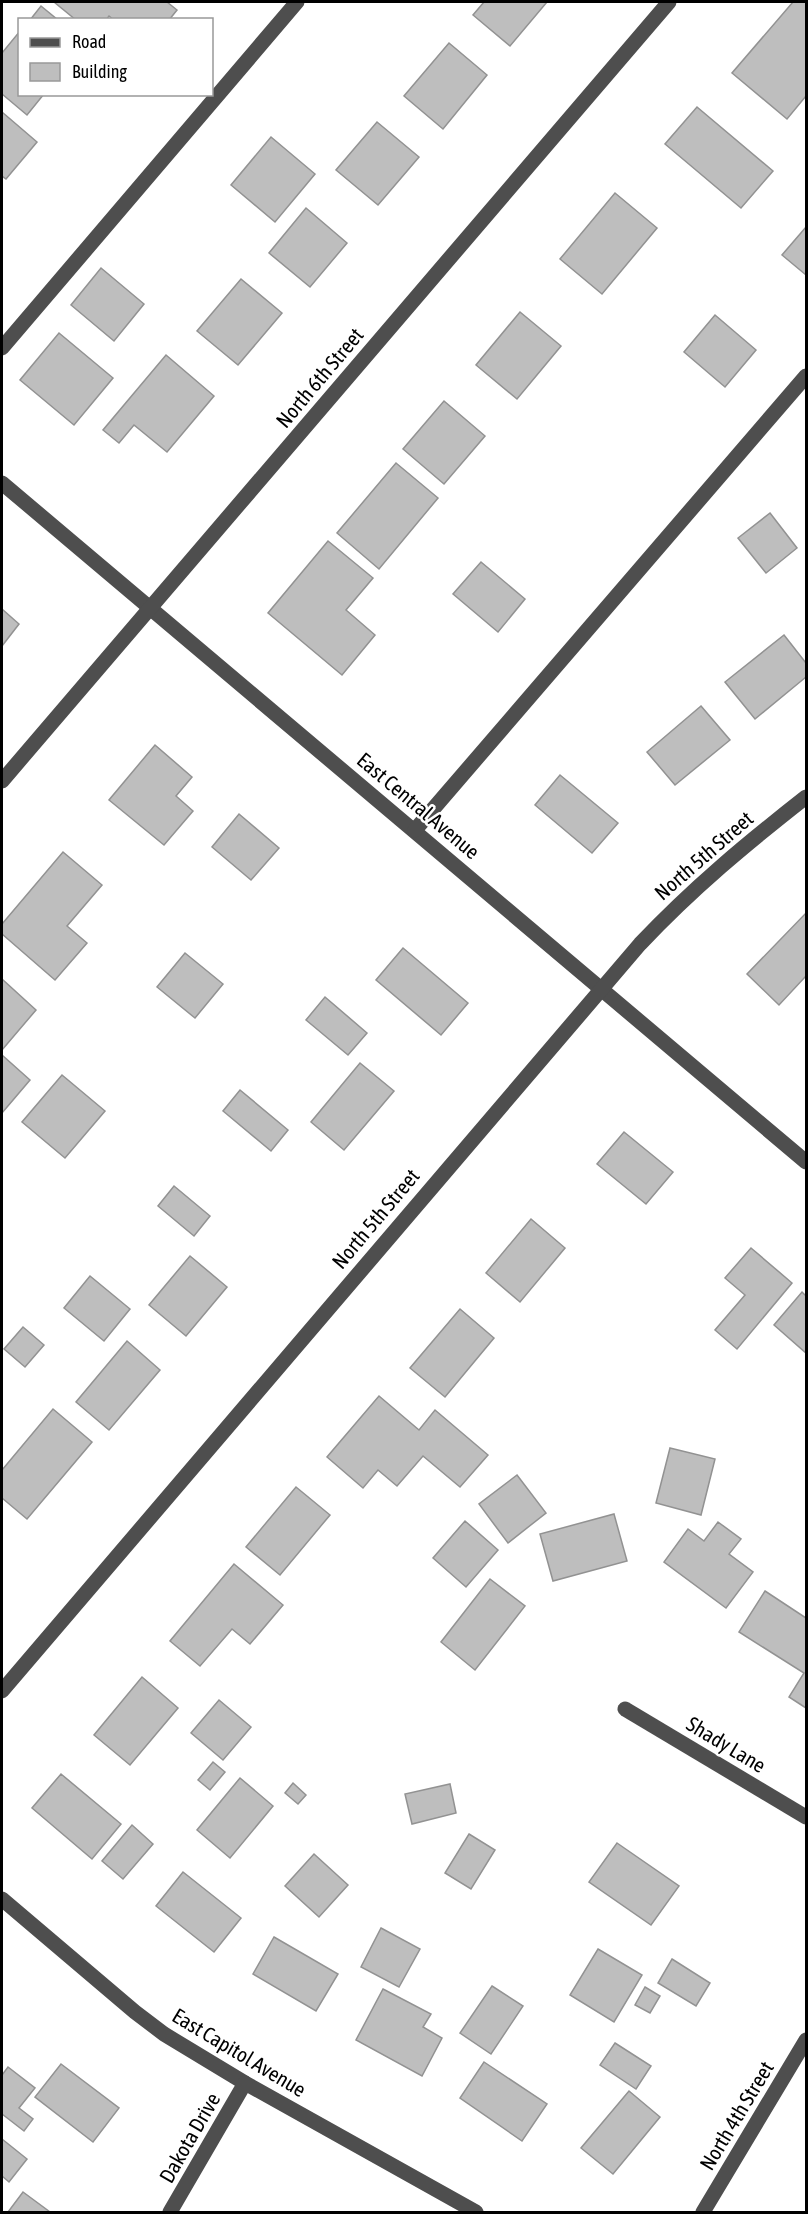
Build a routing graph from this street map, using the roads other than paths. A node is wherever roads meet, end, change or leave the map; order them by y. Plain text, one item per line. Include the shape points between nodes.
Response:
1 (297, 2) edge
2 (669, 2) edge
3 (2, 348) edge
4 (807, 375) edge
5 (2, 483) edge
6 (150, 609) junction
7 (2, 782) edge
8 (806, 799) edge
9 (415, 830) junction
10 (600, 989) junction
11 (807, 1162) edge
12 (2, 1691) edge
13 (624, 1709) dead end
14 (807, 1817) edge
15 (2, 1899) edge
16 (807, 2040) edge
17 (245, 2084) junction
18 (170, 2212) edge
19 (476, 2212) edge
20 (703, 2212) edge

1 - 3 street
2 - 6 street, North 6th Street
4 - 9 street
5 - 6 street, East Central Avenue
6 - 7 street, North 6th Street
6 - 9 street, East Central Avenue
8 - 10 street, North 5th Street via 677,904
9 - 10 street, East Central Avenue
10 - 11 street, East Central Avenue
10 - 12 street, North 5th Street
13 - 14 street, Shady Lane
15 - 17 street, East Capitol Avenue via 142,2018
16 - 20 street, North 4th Street
17 - 18 street, Dakota Drive
17 - 19 street, East Capitol Avenue

